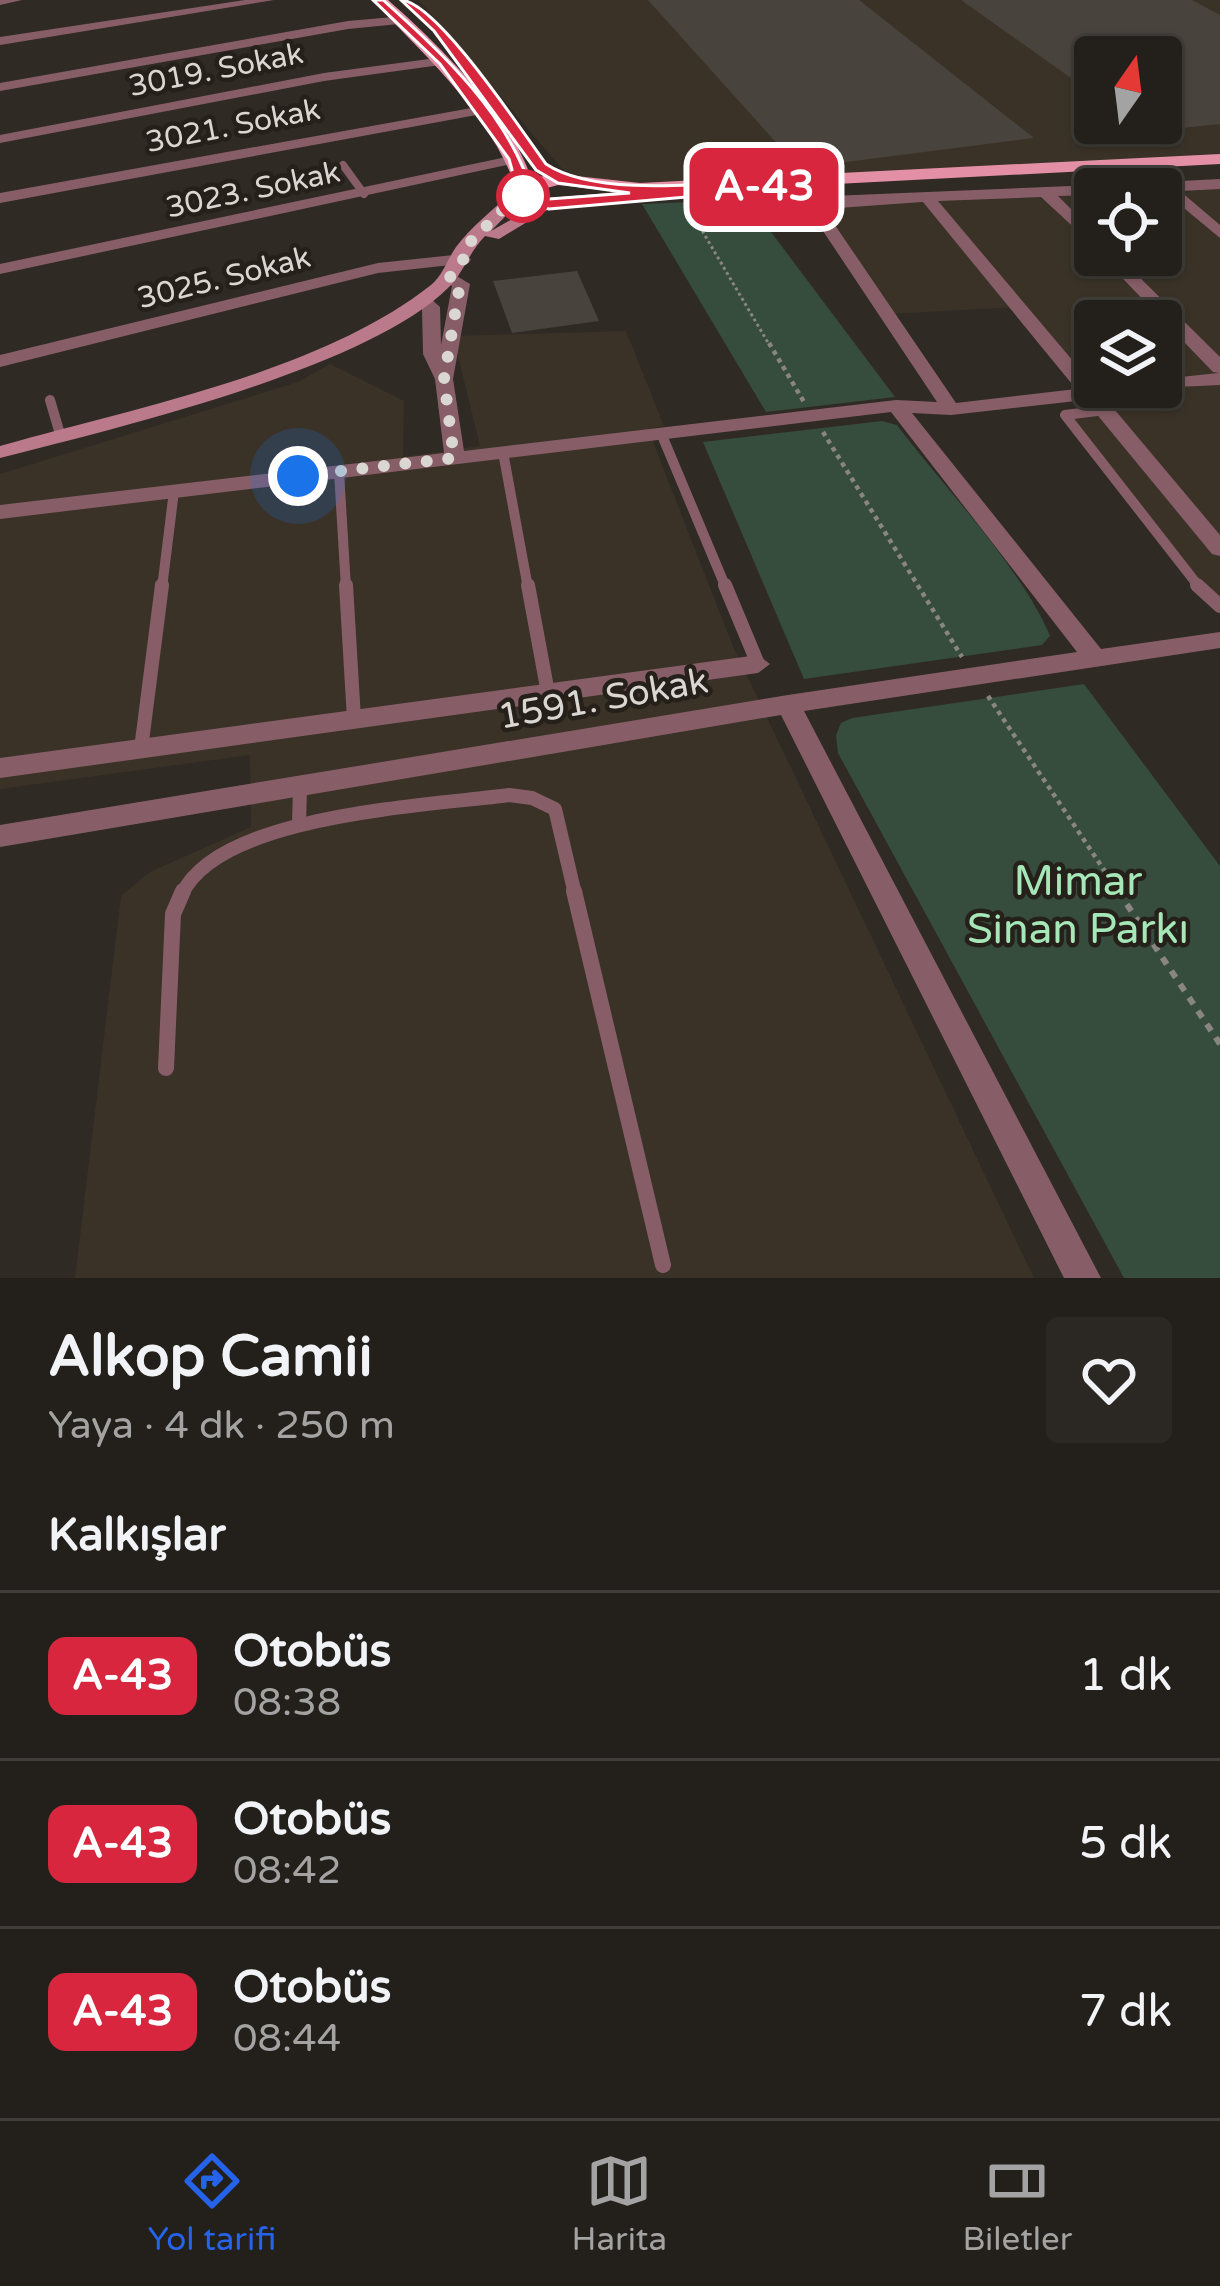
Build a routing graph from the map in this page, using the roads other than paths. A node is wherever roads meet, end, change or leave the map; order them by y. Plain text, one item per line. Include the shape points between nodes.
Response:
1 (16, 0) edge
2 (268, 0) edge
3 (379, 0) edge
4 (405, 0) edge
5 (0, 2) edge
6 (405, 20) junction
7 (439, 28) dead end
8 (0, 41) edge
9 (448, 53) junction
10 (0, 87) edge
11 (477, 110) junction
12 (0, 139) edge
13 (516, 159) junction
14 (1220, 159) edge
15 (343, 165) dead end
16 (790, 184) junction
17 (1220, 184) edge
18 (1182, 186) edge
19 (523, 188) junction
20 (562, 191) junction
21 (1074, 191) edge
22 (1046, 193) junction
23 (364, 194) junction
24 (0, 198) edge
25 (928, 199) junction
26 (1182, 200) edge
27 (1074, 221) edge
28 (1220, 233) edge
29 (463, 260) junction
30 (0, 269) edge
31 (1129, 276) edge
32 (450, 277) junction
33 (422, 300) junction
34 (452, 325) junction
35 (431, 328) junction
36 (0, 361) edge
37 (1220, 368) edge
38 (1074, 374) edge
39 (444, 379) junction
40 (1220, 379) edge
41 (1182, 383) edge
42 (1074, 395) edge
43 (50, 400) dead end
44 (896, 406) junction
45 (951, 409) junction
46 (1105, 410) joint
47 (60, 434) junction
48 (661, 434) junction
49 (0, 452) edge
50 (503, 452) junction
51 (454, 458) junction
52 (339, 472) junction
53 (174, 491) junction
54 (0, 512) edge
55 (1220, 549) edge
56 (1220, 606) edge
57 (1220, 640) edge
58 (1094, 657) junction
59 (758, 664) joint
60 (548, 693) junction
61 (788, 704) junction
62 (354, 719) junction
63 (141, 749) junction
64 (0, 768) edge
65 (300, 788) junction
66 (299, 824) junction
67 (0, 836) edge
68 (166, 1068) dead end
69 (663, 1265) dead end
70 (1083, 1278) edge

1 - 5 street
2 - 8 street
3 - 6 main road
4 - 7 main road
6 - 9 main road
6 - 10 street
9 - 11 main road
9 - 12 street, 3019. Sokak
9 - 20 main road
11 - 13 main road
11 - 24 street, 3021. Sokak
13 - 19 main road
13 - 23 street, 3023. Sokak
14 - 16 main road
15 - 23 lane
16 - 20 main road
16 - 20 main road via 681,195
17 - 18 street
19 - 20 main road via 526,199
19 - 29 main road via 464,248
20 - 29 main road
21 - 22 street
22 - 25 street
22 - 27 street
23 - 30 street, 3023. Sokak
25 - 38 street
25 - 45 street via 831,201 814,212
26 - 28 street
29 - 32 main road
29 - 36 street, 3025. Sokak via 378,268
31 - 37 street
32 - 33 main road
32 - 34 street via 460,284
33 - 35 street via 431,307
33 - 47 main road via 283,370
34 - 35 street
34 - 39 street
35 - 39 street
39 - 51 street
40 - 41 street
42 - 45 street
43 - 47 lane
44 - 45 street
44 - 48 street
44 - 58 street
46 - 55 street
46 - 56 lane via 1065,415
47 - 49 main road
48 - 50 street
48 - 59 lane
50 - 51 street
50 - 60 lane
51 - 52 street
52 - 53 street
52 - 62 lane
53 - 54 street
53 - 63 lane
57 - 58 street, 1591. Sokak
58 - 61 street, 1591. Sokak
59 - 60 street
60 - 62 street
61 - 65 street, 1591. Sokak
61 - 70 street
62 - 63 street
63 - 64 street
65 - 66 lane
65 - 67 street, 1591. Sokak
66 - 68 lane via 232,847 197,872 178,900
66 - 69 lane via 509,795 555,809

